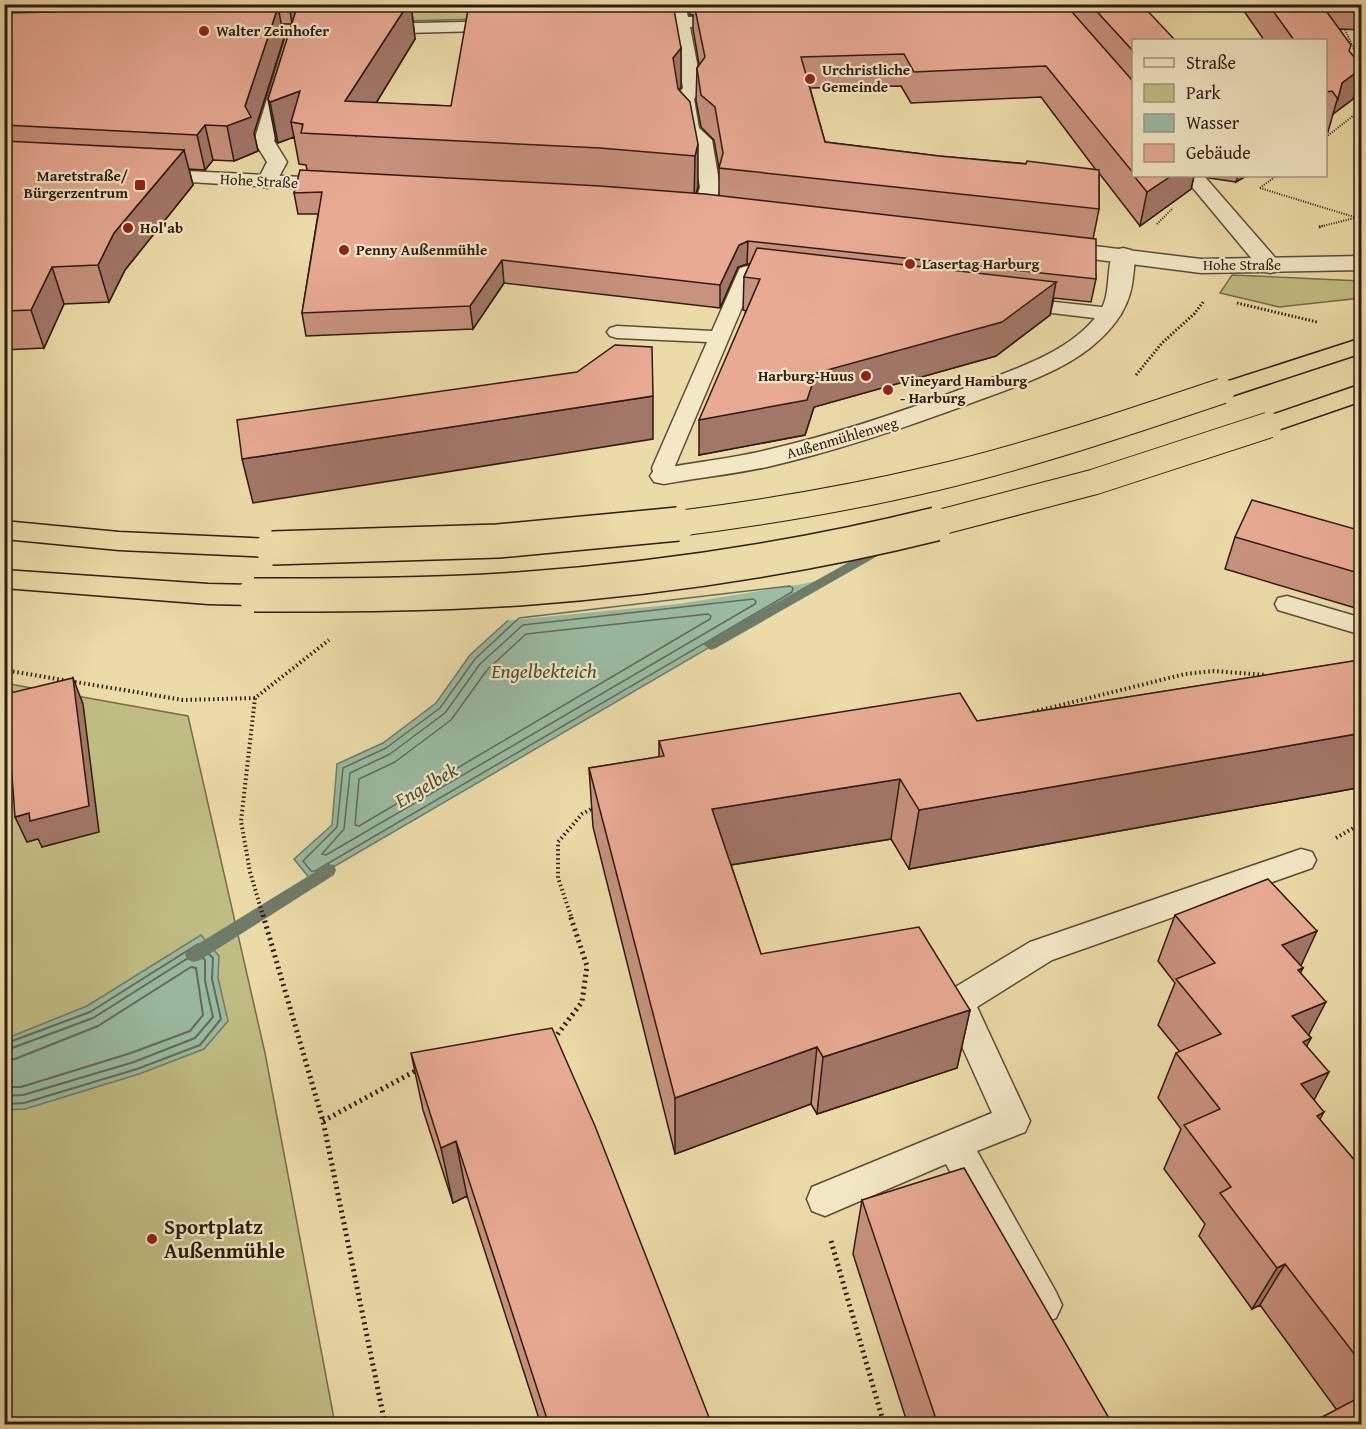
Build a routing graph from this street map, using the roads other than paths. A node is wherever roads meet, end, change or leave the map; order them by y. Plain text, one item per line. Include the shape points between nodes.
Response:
1 (324, 4) edge
2 (675, 16) edge
3 (759, 21) edge
4 (534, 26) edge
5 (331, 30) edge
6 (355, 30) edge
7 (297, 31) junction
8 (273, 32) edge
9 (125, 174) edge
10 (1194, 177) edge
11 (267, 182) junction
12 (357, 186) edge
13 (682, 206) edge
14 (705, 208) junction
15 (729, 211) edge
16 (1349, 242) dead end
17 (1033, 246) edge
18 (1123, 255) junction
19 (1264, 258) junction
20 (1362, 263) edge
21 (792, 278) edge
22 (999, 302) edge
23 (1111, 314) junction
24 (617, 332) dead end
25 (718, 338) junction
26 (1362, 345) edge
27 (1362, 392) edge
28 (664, 476) joint
29 (4, 530) edge
30 (4, 579) edge
31 (1287, 604) dead end
32 (1362, 627) edge
33 (1301, 860) dead end
34 (954, 1144) junction
35 (825, 1199) road end
36 (1057, 1331) edge

1 - 7 street via 320,16
2 - 3 street
2 - 14 street via 693,89 684,98 690,130 702,140 710,186
4 - 6 street
5 - 7 street
7 - 8 street
7 - 11 street via 264,141 277,162
9 - 11 street, Hohe Straße
10 - 19 street
11 - 12 street, Hohe Straße
13 - 14 street
14 - 15 street
16 - 19 street, Hohe Straße
17 - 18 street, Hohe Straße
18 - 19 street, Hohe Straße via 1191,265
18 - 23 street, Außenmühlenweg via 1121,282
19 - 20 street, Hohe Straße
21 - 25 lane via 747,272
22 - 23 lane
23 - 28 street, Außenmühlenweg via 1087,339 1056,359 898,422 780,456
24 - 25 lane
25 - 28 lane via 663,468
26 - 29 highway, bridge via 1115,427 972,468 840,498 648,528 408,546 272,548 119,541
27 - 30 highway, bridge via 1200,449 1016,506 831,548 683,572 432,594 208,594
31 - 32 lane
33 - 34 lane via 1041,951 958,1002 1013,1121
34 - 35 lane
34 - 36 lane

